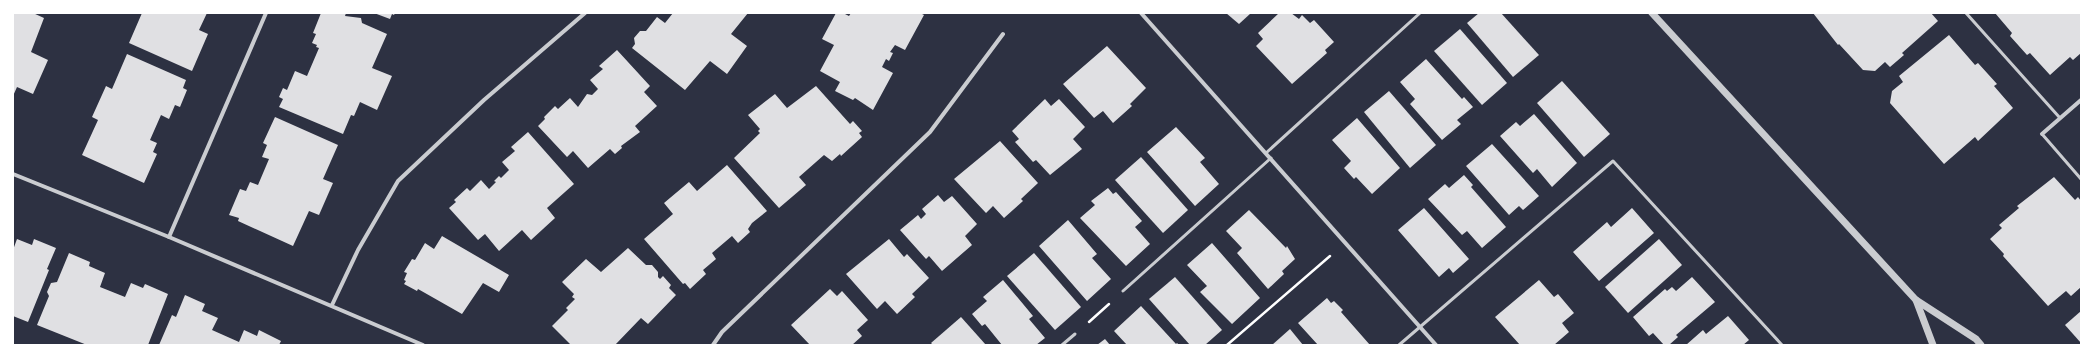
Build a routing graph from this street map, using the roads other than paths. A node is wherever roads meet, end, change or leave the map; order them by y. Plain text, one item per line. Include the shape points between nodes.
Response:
1 (266, 13) edge
2 (585, 13) edge
3 (1140, 13) edge
4 (1420, 13) edge
5 (1652, 13) edge
6 (1966, 13) edge
7 (1003, 34) dead end
8 (2081, 100) edge
9 (2060, 118) junction
10 (2042, 134) joint
11 (1266, 153) junction
12 (1270, 158) junction
13 (13, 174) edge
14 (2081, 179) edge
15 (169, 237) junction
16 (1122, 291) road end
17 (1916, 300) junction
18 (332, 306) junction
19 (1419, 326) junction
20 (1075, 334) road end
21 (423, 345) edge
22 (713, 345) edge
23 (1062, 345) edge
24 (1399, 345) edge
25 (1436, 345) edge
26 (1782, 345) edge
27 (1932, 345) edge
28 (1981, 345) edge

1 - 15 street
2 - 18 street via 484,100 398,181 358,250
3 - 11 street
4 - 11 lane
5 - 17 street
6 - 9 lane
7 - 22 street via 930,132 722,332
8 - 9 street
9 - 10 street
10 - 14 lane
11 - 12 street
12 - 16 lane
12 - 19 street
13 - 15 street
15 - 18 street
17 - 27 street
17 - 28 street via 1976,339
18 - 21 street
19 - 24 lane
19 - 25 street
19 - 26 lane via 1613,161
20 - 23 lane

